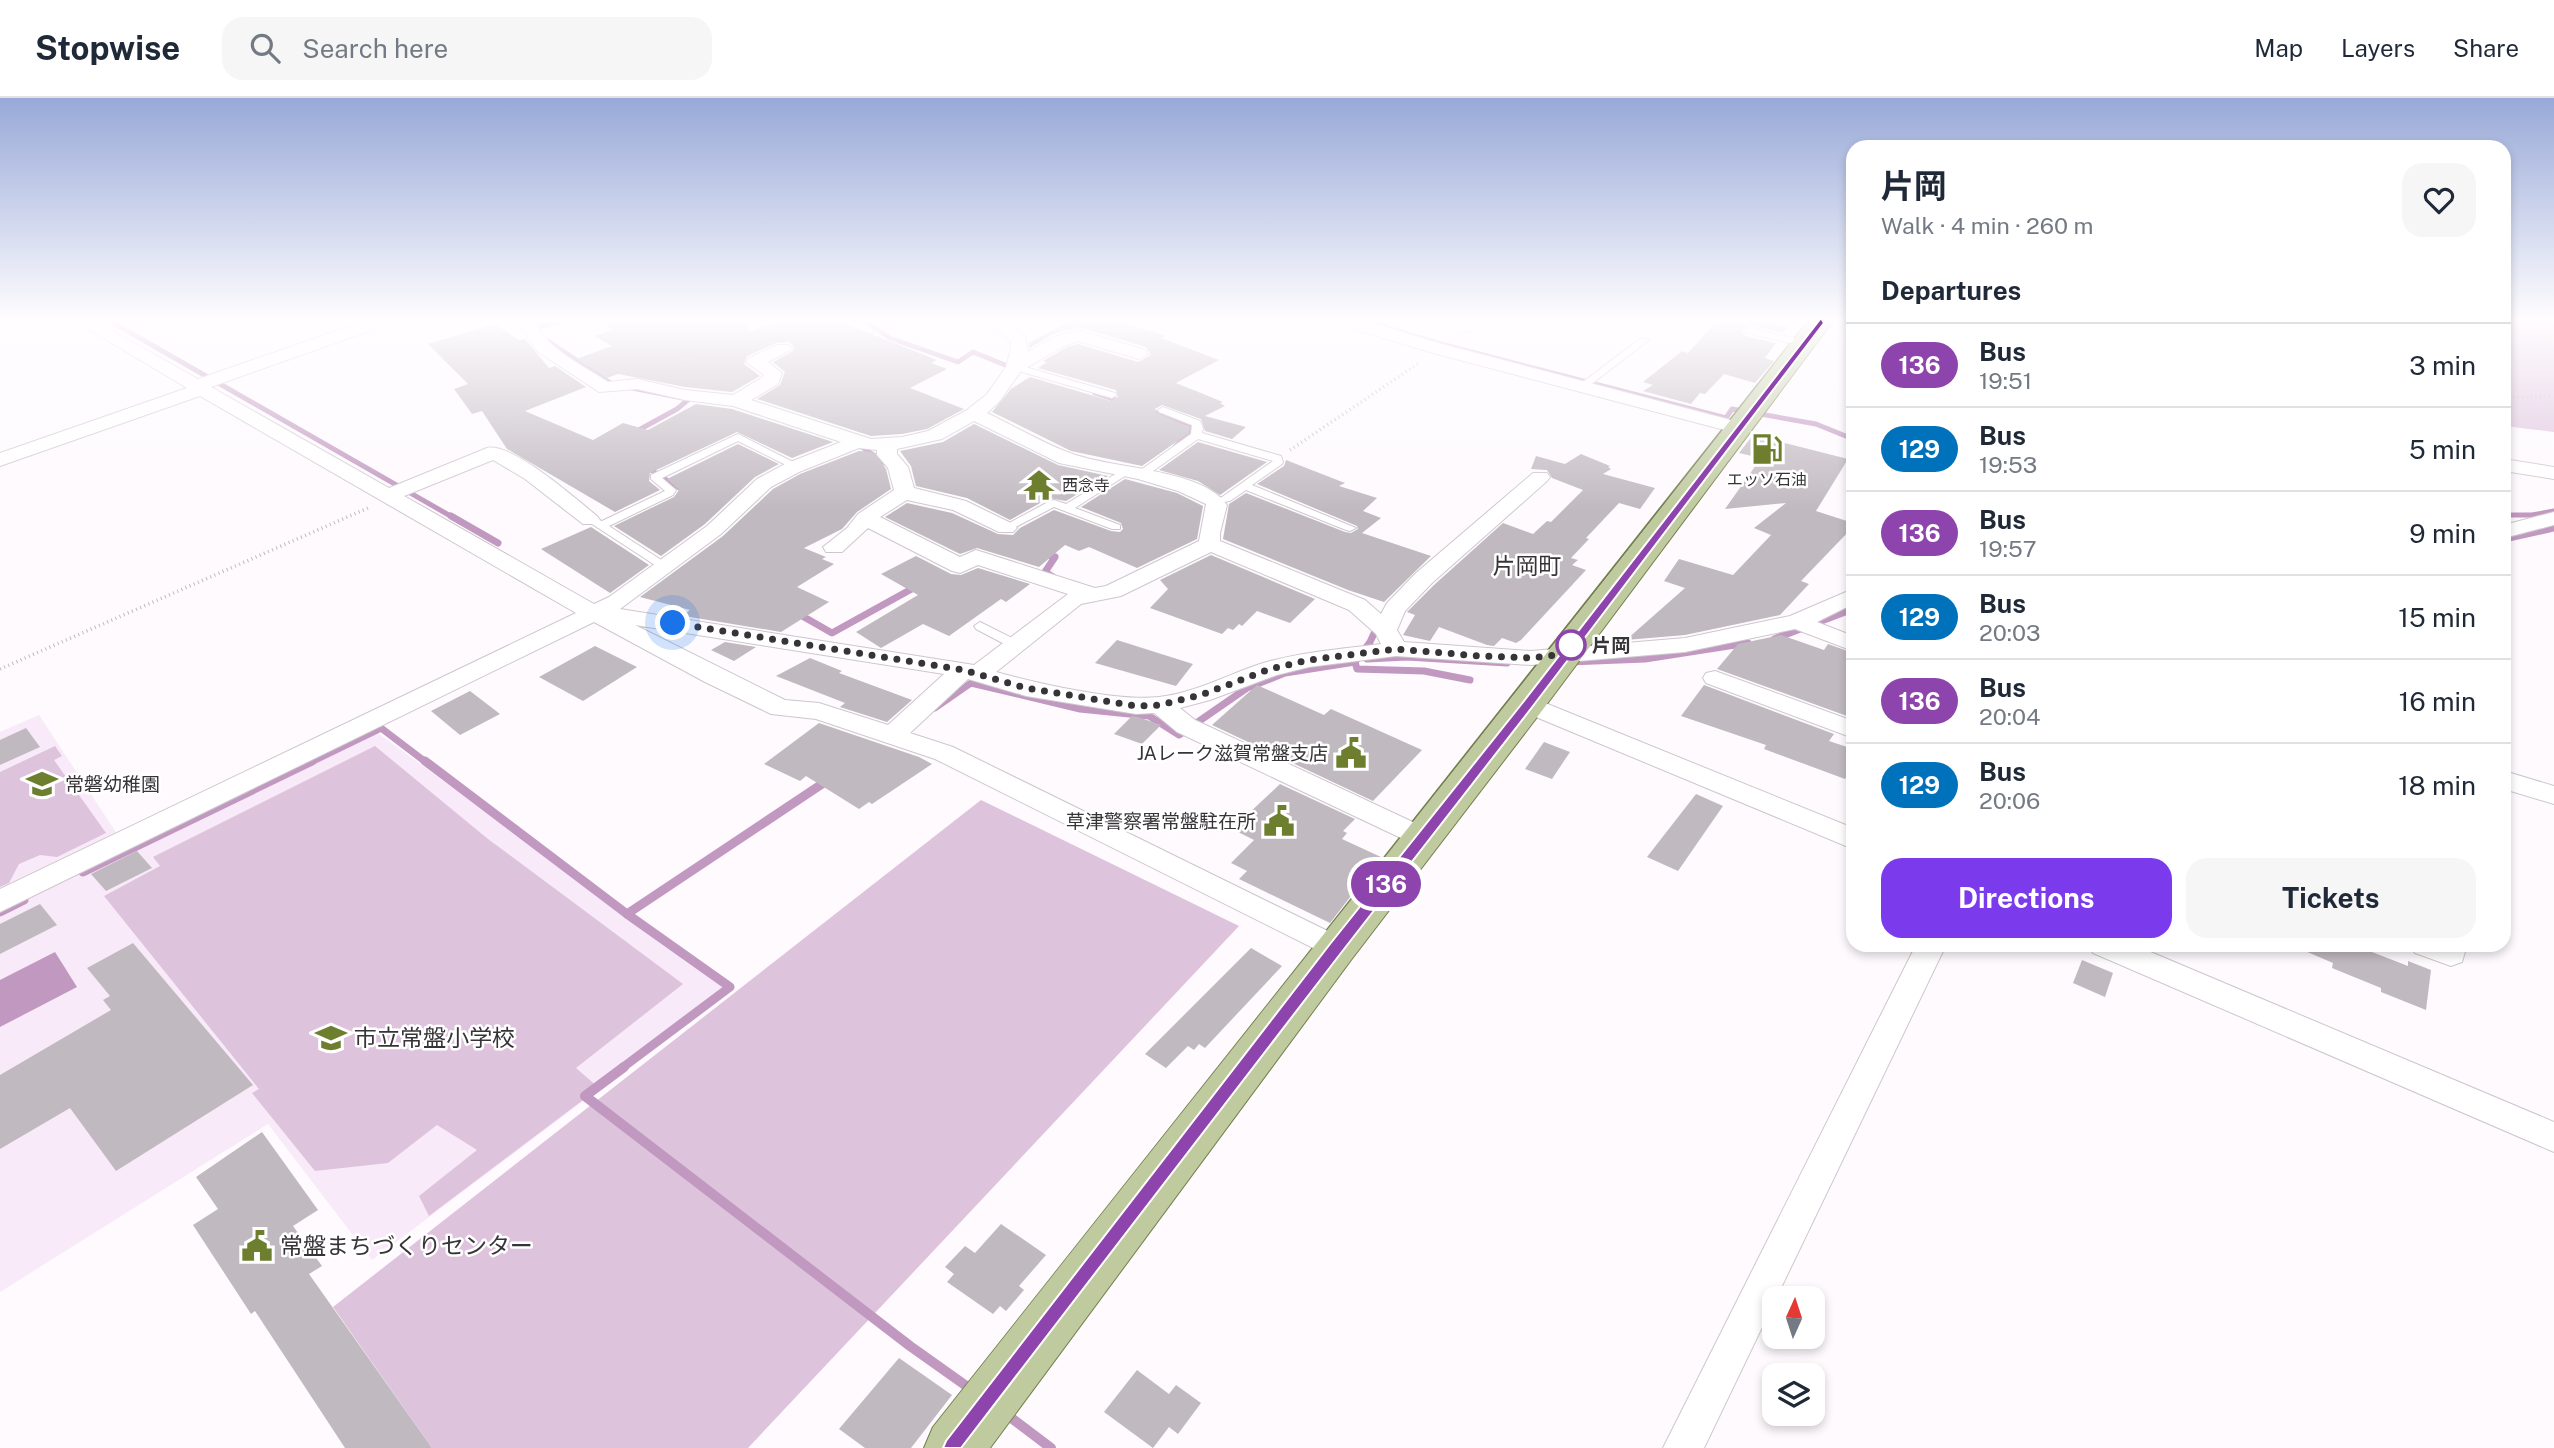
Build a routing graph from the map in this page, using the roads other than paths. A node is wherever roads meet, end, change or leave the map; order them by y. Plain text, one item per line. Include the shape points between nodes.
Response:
1 (205, 384) joint
2 (599, 384) edge
3 (765, 384) edge
4 (1004, 384) edge
5 (1074, 384) edge
6 (1572, 384) edge
7 (1587, 384) edge
8 (1772, 384) edge
9 (1583, 387) junction
10 (1112, 395) dead end
11 (736, 401) junction
12 (1163, 410) dead end
13 (974, 414) junction
14 (1739, 428) junction
15 (1196, 435) junction
16 (857, 442) junction
17 (887, 443) junction
18 (0, 460) edge
19 (796, 466) junction
20 (2511, 466) edge
21 (2554, 472) edge
22 (1133, 473) junction
23 (1540, 477) dead end
24 (1245, 485) junction
25 (905, 492) junction
26 (396, 493) junction
27 (1215, 502) junction
28 (1066, 509) junction
29 (865, 518) junction
30 (2554, 518) edge
31 (596, 523) junction
32 (1116, 527) dead end
33 (1006, 528) joint
34 (1349, 528) dead end
35 (2511, 530) edge
36 (1210, 544) junction
37 (834, 547) dead end
38 (665, 567) junction
39 (1094, 595) junction
40 (1846, 599) edge
41 (596, 613) junction
42 (1797, 622) junction
43 (980, 626) dead end
44 (1390, 639) junction
45 (1846, 641) edge
46 (1016, 645) junction
47 (1564, 654) junction
48 (971, 671) junction
49 (1715, 678) dead end
50 (1528, 704) junction
51 (1160, 705) junction
52 (1846, 727) edge
53 (894, 734) junction
54 (2511, 781) edge
55 (2554, 796) edge
56 (1846, 836) edge
57 (1422, 838) junction
58 (0, 901) edge
59 (1335, 948) junction
60 (1928, 952) edge
61 (2120, 952) edge
62 (2554, 1137) edge
63 (954, 1448) edge
64 (1683, 1448) edge

1 - 18 street
1 - 26 street
2 - 11 street via 605,388 640,385
3 - 11 street
4 - 13 street
5 - 10 lane
6 - 9 street
7 - 9 lane
8 - 14 main road
9 - 14 street
11 - 16 street
12 - 15 lane via 1196,423
13 - 17 street via 935,435
13 - 22 street via 1066,459
14 - 47 main road
15 - 22 lane
15 - 24 lane via 1277,458 1278,462
16 - 17 street
16 - 19 street
17 - 25 street via 887,455 898,467
19 - 31 lane via 738,437 655,477 670,493
19 - 38 street via 764,483 715,530
20 - 21 street
22 - 27 street via 1185,487
22 - 28 lane
23 - 44 street via 1395,607
24 - 27 lane
24 - 34 lane
25 - 29 street
25 - 33 street via 959,505
26 - 31 street via 494,452
26 - 41 street
27 - 36 street
28 - 32 lane
28 - 33 lane via 1054,503
29 - 37 street
29 - 39 street via 960,566 975,557
30 - 35 street
31 - 38 lane
36 - 39 street via 1113,591
36 - 44 street via 1357,606
38 - 41 street
39 - 46 street via 1074,599
40 - 42 street
41 - 48 street
41 - 53 street via 780,708 819,711
41 - 58 street
42 - 45 street
42 - 47 street via 1685,645
43 - 46 lane
44 - 47 street via 1480,656
44 - 51 street via 1270,669
46 - 48 street
47 - 50 main road
48 - 51 street via 1073,697
48 - 53 street
49 - 52 street
50 - 56 street
50 - 57 main road
51 - 57 street via 1186,726
53 - 59 street via 944,753
54 - 55 street
57 - 59 main road
59 - 63 main road
60 - 64 street
61 - 62 street

